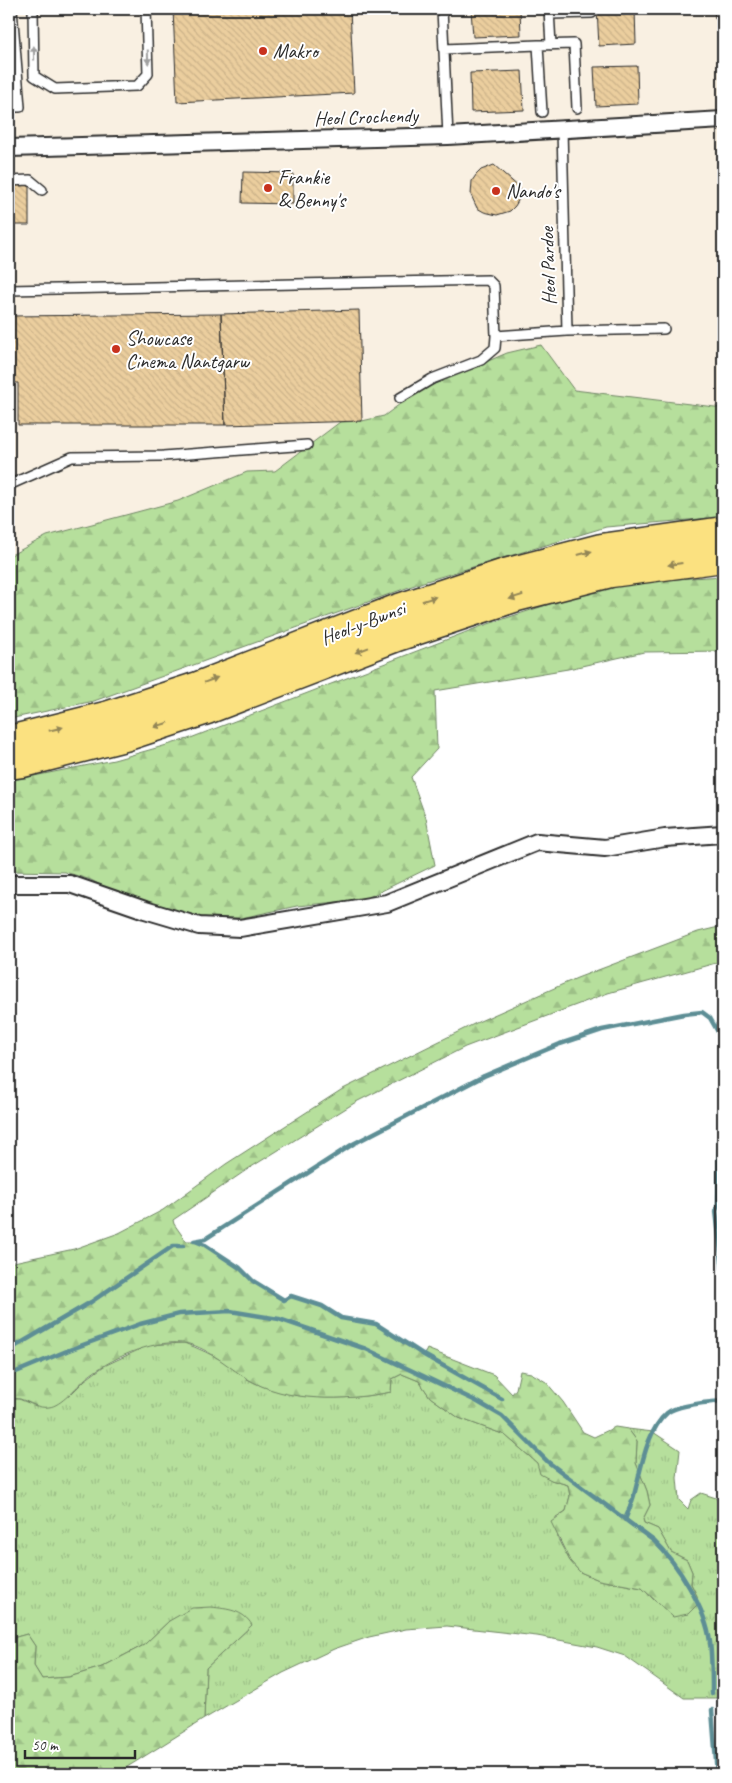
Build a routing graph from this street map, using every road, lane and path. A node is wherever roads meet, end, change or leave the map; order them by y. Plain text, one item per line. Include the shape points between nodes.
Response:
1 (12, 9) edge
2 (33, 9) edge
3 (146, 9) edge
4 (442, 9) edge
5 (550, 12) edge
6 (592, 13) dead end
7 (538, 45) junction
8 (551, 45) junction
9 (444, 49) junction
10 (9, 107) edge
11 (577, 108) dead end
12 (542, 112) dead end
13 (723, 120) edge
14 (562, 129) junction
15 (448, 136) junction
16 (9, 148) edge
17 (9, 181) edge
18 (42, 190) dead end
19 (9, 290) edge
20 (664, 329) dead end
21 (567, 331) junction
22 (496, 336) junction
23 (400, 398) dead end
24 (307, 445) dead end
25 (9, 485) edge
26 (723, 531) edge
27 (723, 558) edge
28 (9, 740) edge
29 (9, 765) edge
30 (723, 834) edge
31 (9, 884) edge

1 - 10 lane via 20,107
3 -> 2 lane via 148,74 137,86 55,89 34,76
4 - 9 lane
5 - 6 lane
5 - 8 lane
7 - 8 lane
7 - 9 lane
7 - 12 lane
8 - 11 lane via 574,44
9 - 15 lane
13 - 14 street, Heol Crochendy
14 - 15 street, Heol Crochendy
14 - 21 lane, Heol Pardoe
15 - 16 street, Heol Crochendy
17 - 18 lane via 30,180
19 - 22 lane via 488,280 494,286
20 - 21 lane
21 - 22 lane, Heol Pardoe
22 - 23 lane via 495,348 481,360 432,379
24 - 25 lane via 163,456 72,457
28 -> 26 highway, Heol-y-Bwnsi via 110,715 396,609 504,574 601,548
27 -> 29 highway, Heol-y-Bwnsi via 611,573 517,597 397,637 207,710 125,737
30 - 31 street via 665,838 604,848 537,842 386,903 240,928 199,926 70,884

